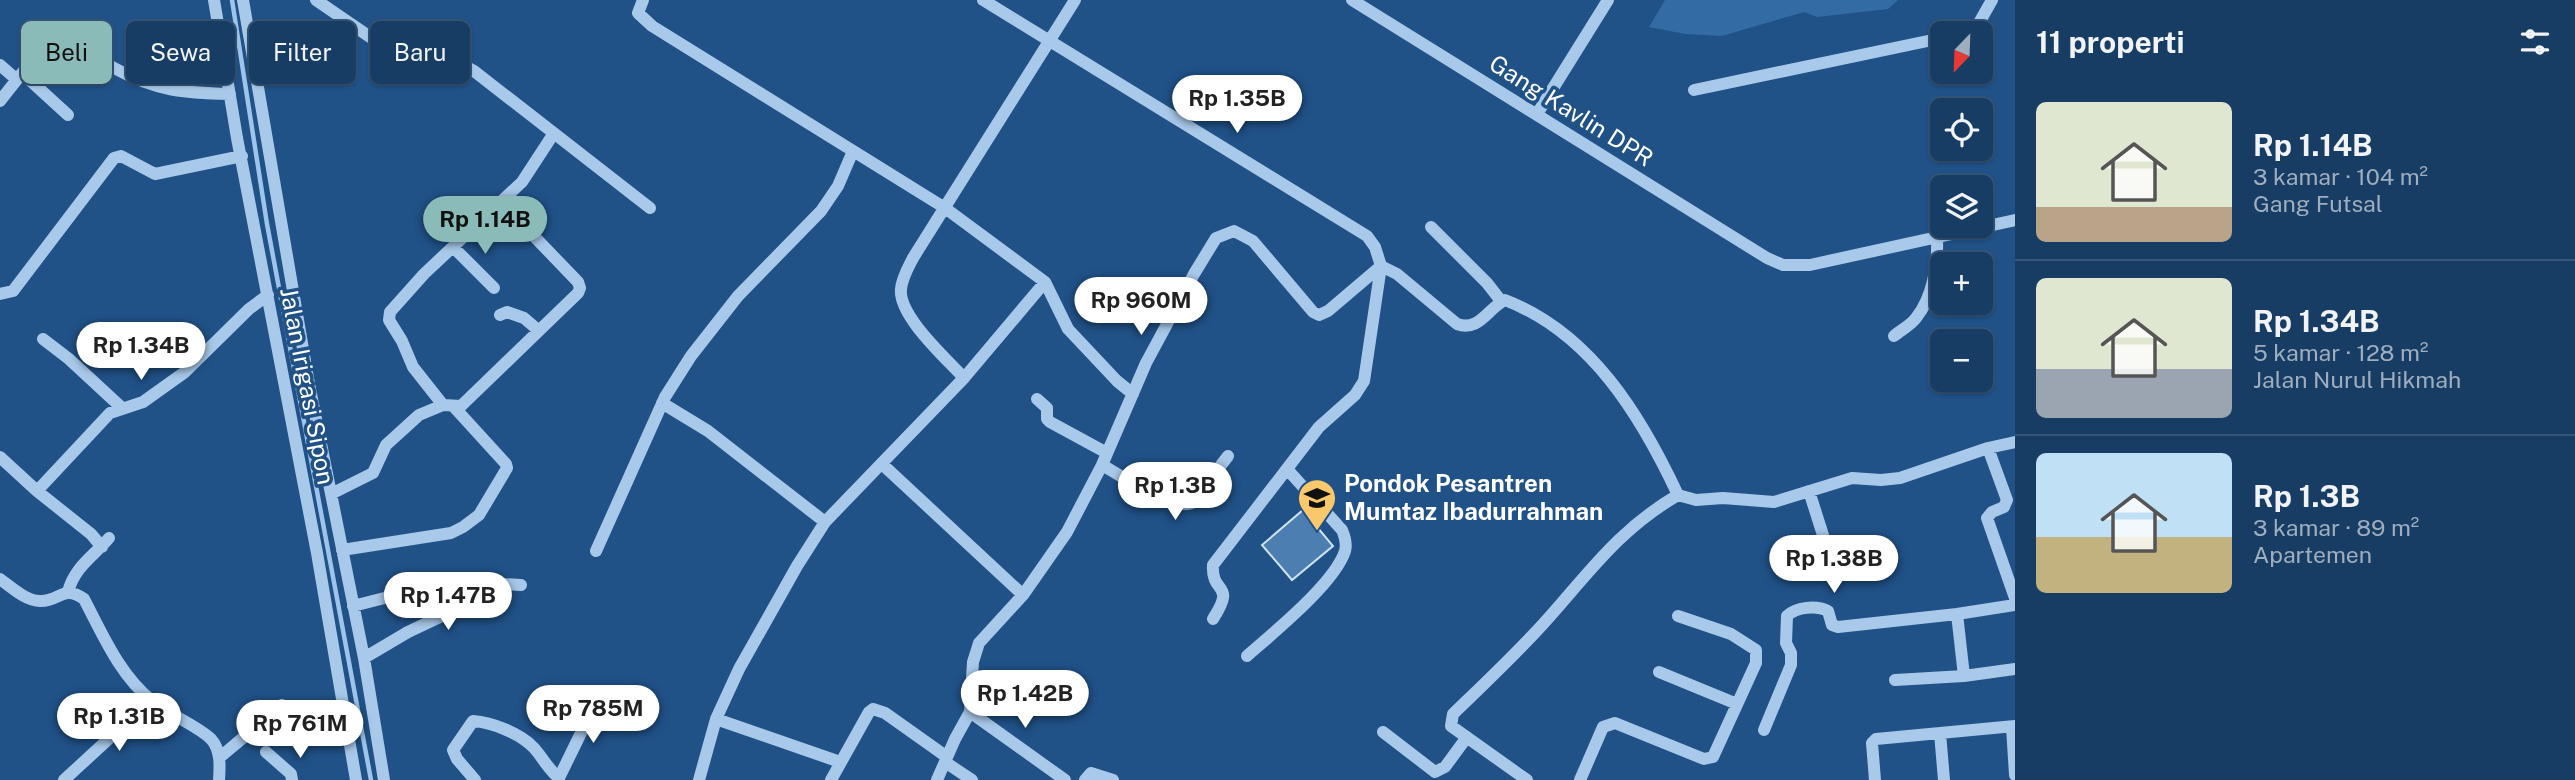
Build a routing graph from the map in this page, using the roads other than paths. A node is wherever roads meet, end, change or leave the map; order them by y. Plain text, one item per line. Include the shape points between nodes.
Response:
1 (214, 0) edge
2 (243, 0) edge
3 (316, 0) edge
4 (643, 0) edge
5 (983, 0) edge
6 (1075, 0) edge
7 (1352, 0) edge
8 (1608, 0) edge
9 (1992, 0) edge
10 (1980, 21) edge
11 (1049, 41) junction
12 (1930, 41) edge
13 (0, 65) edge
14 (19, 76) junction
15 (1694, 90) dead end
16 (230, 94) junction
17 (0, 101) edge
18 (1537, 114) junction
19 (68, 115) dead end
20 (554, 133) junction
21 (853, 151) junction
22 (242, 156) junction
23 (501, 202) junction
24 (650, 208) dead end
25 (945, 208) junction
26 (2015, 220) edge
27 (1993, 225) edge
28 (1431, 227) dead end
29 (1937, 238) joint
30 (453, 247) junction
31 (1381, 266) junction
32 (1045, 282) junction
33 (494, 288) dead end
34 (0, 294) edge
35 (268, 295) junction
36 (1501, 301) junction
37 (500, 315) dead end
38 (538, 330) junction
39 (1894, 336) dead end
40 (43, 339) dead end
41 (964, 378) junction
42 (1132, 394) junction
43 (1037, 399) dead end
44 (662, 403) junction
45 (449, 406) junction
46 (122, 408) junction
47 (2015, 442) edge
48 (1989, 448) junction
49 (1228, 456) dead end
50 (0, 457) edge
51 (1104, 459) junction
52 (881, 464) junction
53 (1286, 469) junction
54 (37, 491) junction
55 (1809, 491) junction
56 (331, 494) junction
57 (1678, 495) junction
58 (825, 522) junction
59 (342, 550) junction
60 (596, 551) dead end
61 (1835, 573) dead end
62 (0, 579) edge
63 (494, 584) junction
64 (521, 585) dead end
65 (68, 592) junction
66 (1023, 595) junction
67 (2015, 598) edge
68 (2015, 605) edge
69 (353, 606) junction
70 (1957, 614) junction
71 (1678, 616) dead end
72 (1213, 619) dead end
73 (1247, 656) dead end
74 (364, 658) junction
75 (2015, 669) edge
76 (1659, 672) dead end
77 (1964, 676) junction
78 (1895, 680) dead end
79 (599, 695) dead end
80 (151, 700) junction
81 (1737, 704) junction
82 (282, 705) dead end
83 (970, 712) junction
84 (716, 719) junction
85 (2013, 726) edge
86 (1764, 730) dead end
87 (1383, 732) dead end
88 (1940, 733) junction
89 (1467, 737) junction
90 (266, 752) dead end
91 (219, 758) junction
92 (946, 759) junction
93 (840, 762) junction
94 (2015, 775) edge
95 (558, 779) edge
96 (64, 780) edge
97 (219, 780) edge
98 (292, 780) edge
99 (355, 780) edge
100 (384, 780) edge
101 (475, 780) edge
102 (699, 780) edge
103 (831, 780) edge
104 (937, 780) edge
105 (972, 780) edge
106 (1065, 780) edge
107 (1085, 780) edge
108 (1113, 780) edge
109 (1527, 780) edge
110 (1580, 780) edge
111 (1875, 780) edge
112 (1944, 780) edge

1 - 16 street, Jalan Irigasi Sipon
2 - 56 street, Jalan Irigasi Sipon
3 - 20 street via 408,63 430,51 442,53 474,71
4 - 21 street via 638,13 647,22
5 - 11 street
6 - 11 street
7 - 18 street, Gang Kavlin DPR
8 - 18 street
9 - 10 street
11 - 25 street
11 - 31 street via 1367,236
12 - 15 street
13 - 14 street
14 - 16 street via 58,34 147,83 181,93
14 - 17 street
14 - 19 street
16 - 22 street, Jalan Irigasi Sipon
18 - 29 street, Gang Kavlin DPR via 1783,265 1810,265
20 - 23 street via 522,182
20 - 24 street
21 - 25 street
21 - 44 street via 821,211 738,296 691,356
22 - 34 street via 155,174 121,156 114,158 20,283 13,291
22 - 35 street, Jalan Irigasi Sipon
23 - 30 street
23 - 38 street via 580,288
25 - 32 street
25 - 41 street via 913,258 900,291 913,321
26 - 27 street, Gang Kavlin DPR
28 - 36 street
29 - 39 street via 1927,301 1915,320
30 - 33 street
30 - 45 street via 390,312 389,320 413,366
31 - 36 street via 1398,274 1465,327 1474,326
31 - 42 street via 1319,314 1253,241 1234,232 1222,234 1194,274
31 - 53 street via 1364,381
32 - 41 street
32 - 42 street via 1068,328
35 - 46 street via 185,372 143,401
35 - 99 street, Jalan Irigasi Sipon
36 - 57 street via 1525,309 1563,334 1603,371 1634,411
37 - 38 street via 507,312 524,318
38 - 45 street via 461,406
40 - 46 street
41 - 52 street
42 - 51 street
43 - 51 street via 1047,408 1050,422
44 - 58 street via 708,431
44 - 60 street
45 - 56 street via 419,415 386,445 373,473
45 - 59 street via 506,464 479,515 451,533
46 - 54 street via 110,412
47 - 48 street
48 - 55 street via 1900,478 1852,478
48 - 67 street via 2007,500 1987,518
49 - 51 street via 1187,505 1166,500
50 - 54 street
51 - 66 street via 1067,532
52 - 58 street
52 - 66 street
53 - 72 street via 1213,565 1214,579 1224,594
53 - 73 street via 1342,530 1346,549 1310,599
54 - 65 street via 106,542 78,568
55 - 57 street via 1774,502 1696,500
55 - 61 street
56 - 59 street, Jalan Irigasi Sipon
57 - 89 street via 1603,553 1520,649 1453,714 1451,726
58 - 84 street via 739,669
59 - 69 street, Jalan Irigasi Sipon
62 - 65 street via 30,599 41,601
63 - 64 street
63 - 69 street via 412,591
63 - 74 street via 489,603 448,613
65 - 80 street via 84,599 121,668
66 - 83 street via 979,643
68 - 70 street
69 - 74 street, Jalan Irigasi Sipon
70 - 77 street
70 - 86 street via 1838,627 1822,608 1792,611 1786,627 1791,665
71 - 81 street via 1731,634 1756,650 1756,663
74 - 100 street, Jalan Irigasi Sipon
75 - 77 street
76 - 81 street
77 - 78 street
79 - 95 street
80 - 91 street via 211,739
80 - 96 street
81 - 110 street via 1709,760 1615,723 1607,724
82 - 91 street
83 - 92 street
83 - 106 street
84 - 93 street
84 - 102 street
85 - 88 street
85 - 94 street
87 - 89 street via 1438,772
88 - 111 street via 1876,739 1872,743
88 - 112 street
89 - 109 street
90 - 98 street
91 - 97 street
92 - 93 street via 873,709
92 - 104 street
92 - 105 street
93 - 103 street
95 - 101 street via 525,739 473,721 453,750
107 - 108 street via 1091,773

